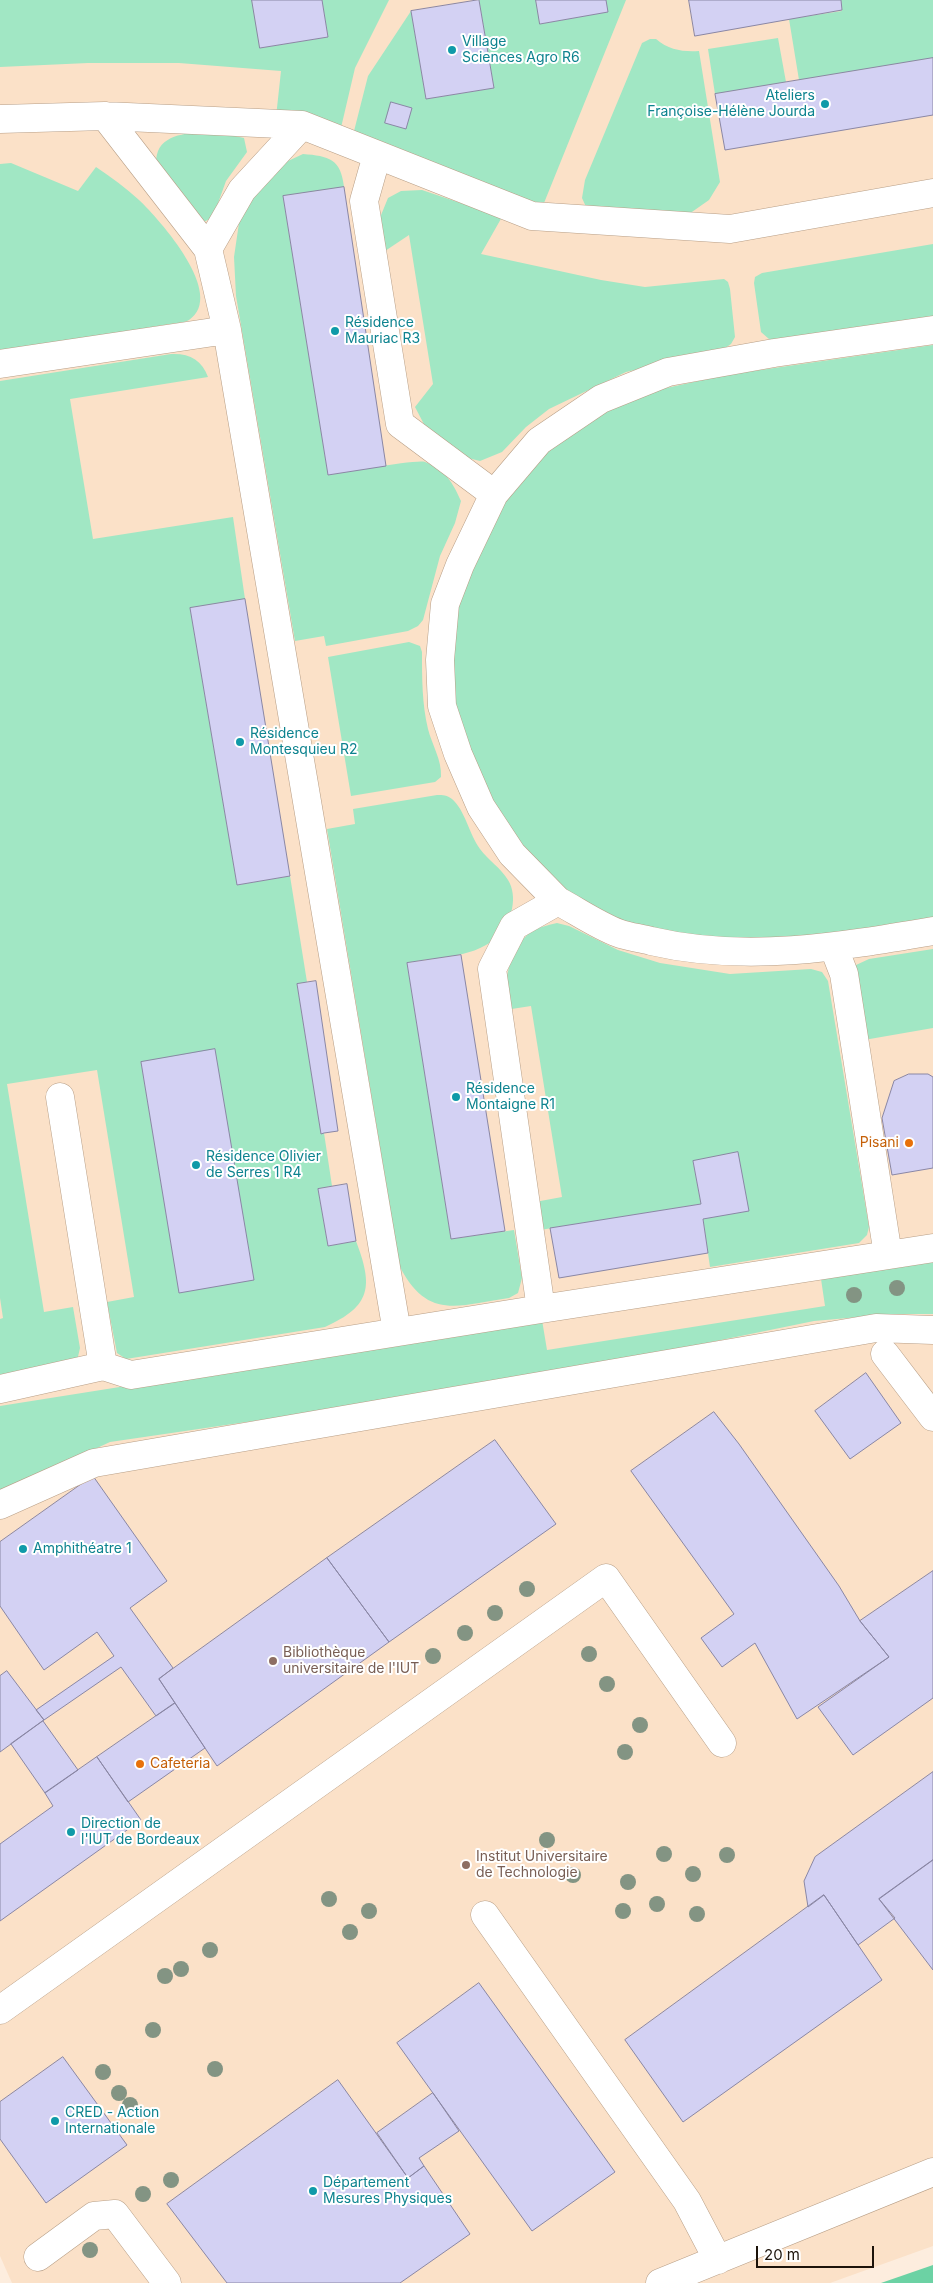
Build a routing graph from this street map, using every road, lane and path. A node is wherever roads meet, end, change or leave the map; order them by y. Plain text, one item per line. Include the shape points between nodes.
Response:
1 (105, 116) junction
2 (0, 119) edge
3 (302, 125) junction
4 (377, 155) junction
5 (933, 193) edge
6 (208, 249) junction
7 (227, 330) junction
8 (933, 330) edge
9 (0, 364) edge
10 (494, 494) junction
11 (558, 901) junction
12 (933, 931) edge
13 (834, 948) junction
14 (60, 1097) dead end
15 (933, 1248) edge
16 (888, 1255) junction
17 (541, 1308) junction
18 (933, 1330) edge
19 (397, 1332) junction
20 (885, 1354) dead end
21 (103, 1366) junction
22 (0, 1389) edge
23 (933, 1417) edge
24 (0, 1505) edge
25 (722, 1743) dead end
26 (485, 1915) dead end
27 (0, 2010) edge
28 (933, 2172) edge
29 (38, 2257) dead end
30 (718, 2260) junction
31 (167, 2283) edge
32 (660, 2283) edge

1 - 2 street
1 - 3 street
1 - 6 street
3 - 4 street
3 - 6 street via 242,190
4 - 5 street via 532,216 730,229
4 - 10 street via 364,201 400,424
6 - 7 street
7 - 9 street
7 - 19 street
8 - 10 street via 668,372 601,399 539,441
10 - 11 street via 445,604 440,660 442,706 481,807 512,854
11 - 13 street via 618,933 676,947 731,952
11 - 17 street via 514,926 492,969
12 - 13 street
13 - 16 street via 844,974
14 - 21 street
15 - 16 street
16 - 17 street
17 - 19 street
18 - 24 street via 876,1328 94,1463
19 - 21 street via 131,1375
20 - 23 street
21 - 22 street
25 - 27 street via 606,1578
26 - 30 street via 687,2201
28 - 30 street
29 - 31 street via 94,2216 115,2214
30 - 32 street

